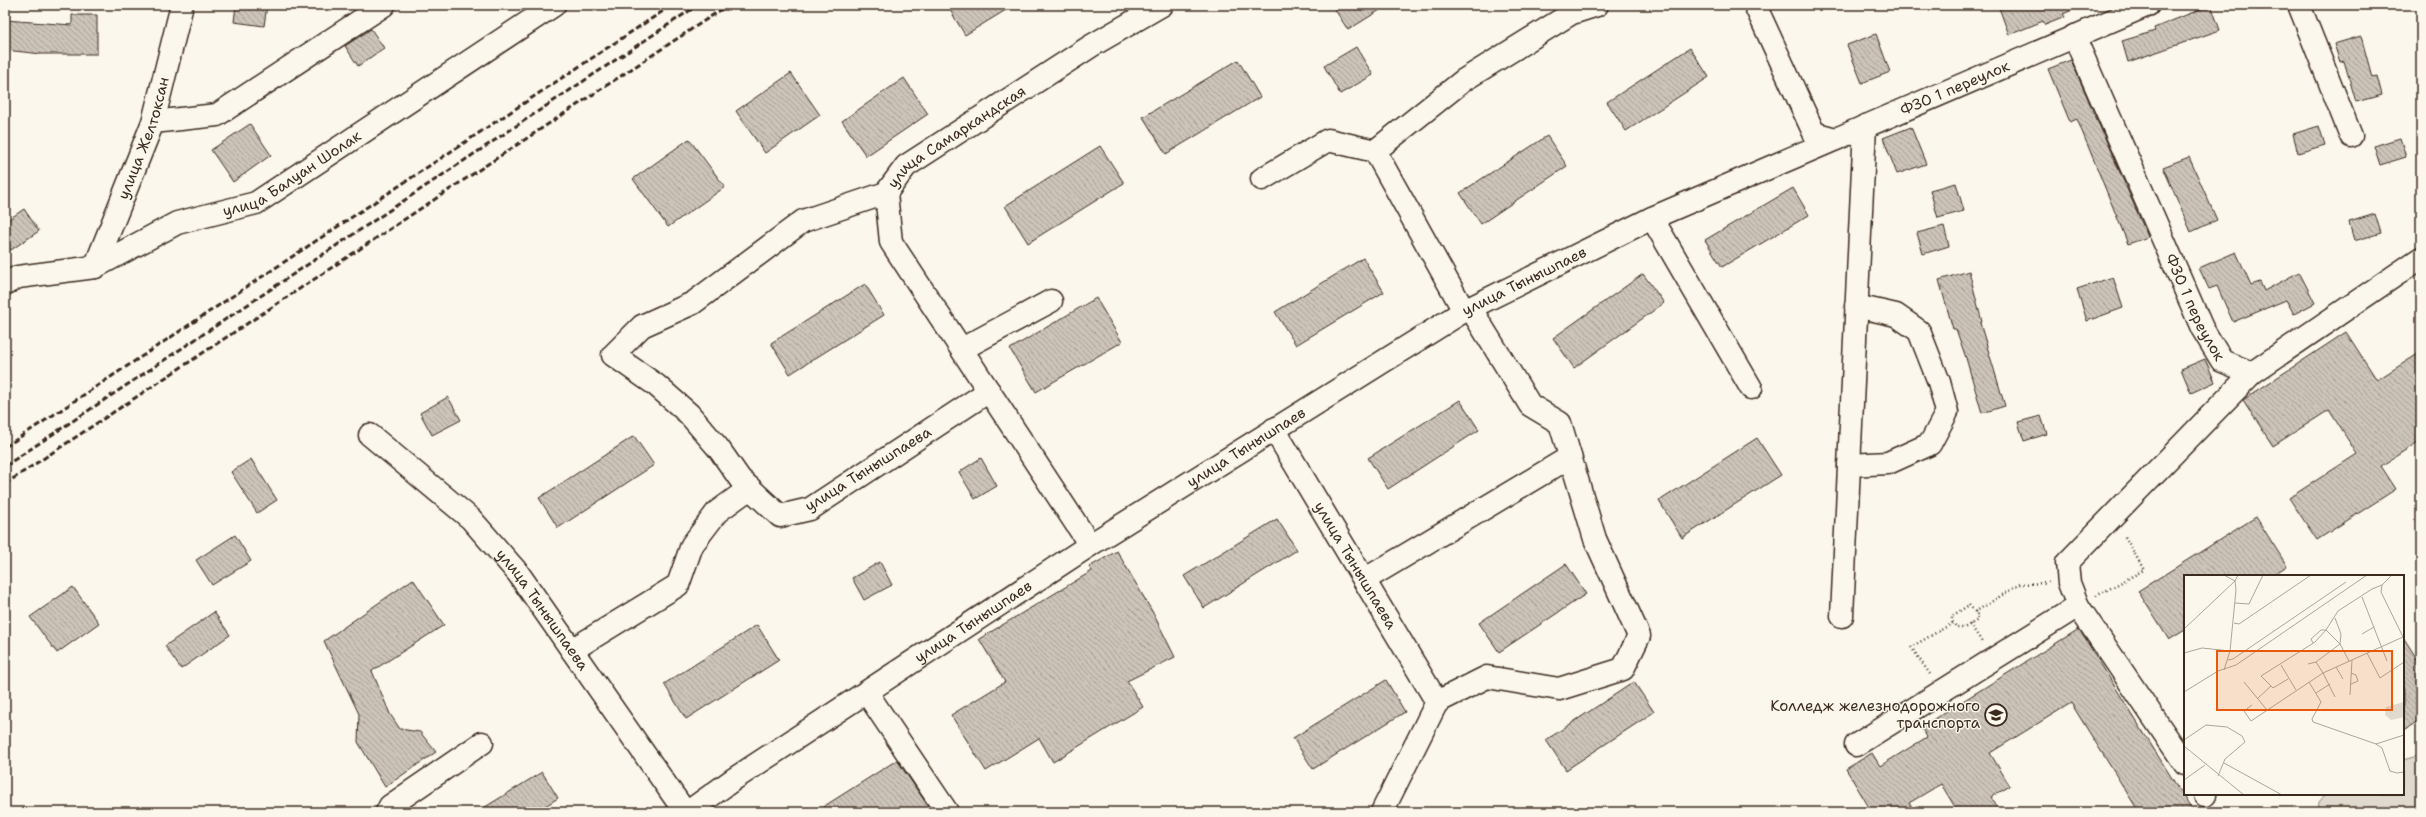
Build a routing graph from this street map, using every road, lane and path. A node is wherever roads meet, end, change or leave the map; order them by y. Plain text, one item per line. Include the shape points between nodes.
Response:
1 (182, 5) edge
2 (384, 5) edge
3 (554, 5) edge
4 (1162, 5) edge
5 (1597, 5) edge
6 (1755, 5) edge
7 (2148, 5) edge
8 (2299, 5) edge
9 (2074, 36) junction
10 (153, 122) junction
11 (1865, 126) junction
12 (2351, 136) dead end
13 (1836, 139) junction
14 (1375, 151) junction
15 (1262, 179) dead end
16 (886, 193) junction
17 (1652, 218) junction
18 (2421, 258) edge
19 (95, 268) junction
20 (5, 284) edge
21 (1052, 301) dead end
22 (1856, 306) junction
23 (1468, 310) junction
24 (962, 349) junction
25 (613, 355) joint
26 (2252, 373) junction
27 (1751, 388) dead end
28 (989, 391) junction
29 (1274, 429) junction
30 (370, 435) dead end
31 (1570, 456) junction
32 (1849, 465) junction
33 (750, 488) junction
34 (2113, 515) junction
35 (1090, 545) junction
36 (1364, 580) junction
37 (2069, 583) junction
38 (2078, 606) junction
39 (1975, 612) junction
40 (1842, 616) dead end
41 (1953, 623) junction
42 (572, 650) junction
43 (1941, 691) junction
44 (867, 693) junction
45 (1437, 702) junction
46 (482, 743) dead end
47 (1856, 745) dead end
48 (2184, 763) edge
49 (387, 812) edge
50 (686, 812) edge
51 (947, 812) edge
52 (1382, 812) edge

1 - 10 street, улица Желтоксан
2 - 10 street via 218,115
3 - 19 street, улица Балуан Шолак via 256,203 177,224
4 - 16 street, улица Самаркандская via 1091,46 906,166
5 - 14 street via 1572,13 1464,80
6 - 13 street via 1814,133
7 - 9 street, ФЗО 1 переулок
8 - 12 street
9 - 11 street, ФЗО 1 переулок
9 - 26 street, ФЗО 1 переулок via 2202,328 2222,361
10 - 19 street, улица Желтоксан
11 - 13 street, ФЗО 1 переулок
11 - 22 street
13 - 17 street, улица Тынышпаев
14 - 15 street via 1328,140
14 - 23 street
16 - 24 street via 892,242
16 - 25 street, улица Самаркандская via 803,221 693,303 642,326
17 - 23 street, улица Тынышпаев
17 - 27 street
18 - 26 street
19 - 20 street, улица Балуан Шолак via 18,277
21 - 24 street
22 - 32 street
22 - 32 street via 1896,315 1919,331 1939,382 1947,412 1930,444 1888,463
23 - 29 street, улица Тынышпаев
23 - 31 street via 1530,405 1560,423
24 - 28 street
25 - 33 street, улица Тынышпаева via 656,385 689,414
26 - 34 street
28 - 33 street, улица Тынышпаева via 810,509 780,516
28 - 35 street
29 - 35 street, улица Тынышпаев
29 - 36 street, улица Тынышпаева
30 - 42 street, улица Тынышпаева via 471,519 518,573
31 - 36 street
31 - 45 street via 1595,539 1639,636 1623,669 1559,689 1487,677
32 - 40 street
33 - 42 street via 717,512 692,545 678,585
34 - 37 street via 2067,563
34 - 38 path via 2144,570
35 - 44 street, улица Тынышпаев
36 - 45 street, улица Тынышпаева
37 - 38 street
37 - 39 path via 2020,584
38 - 43 street
38 - 48 street
39 - 41 path via 1969,605 1952,616
39 - 41 path via 1978,620 1964,628 1957,628
41 - 43 path via 1911,647
42 - 50 street, улица Тынышпаева
43 - 47 street
44 - 50 street, улица Тынышпаев
44 - 51 street
45 - 52 street
46 - 49 street via 390,806

